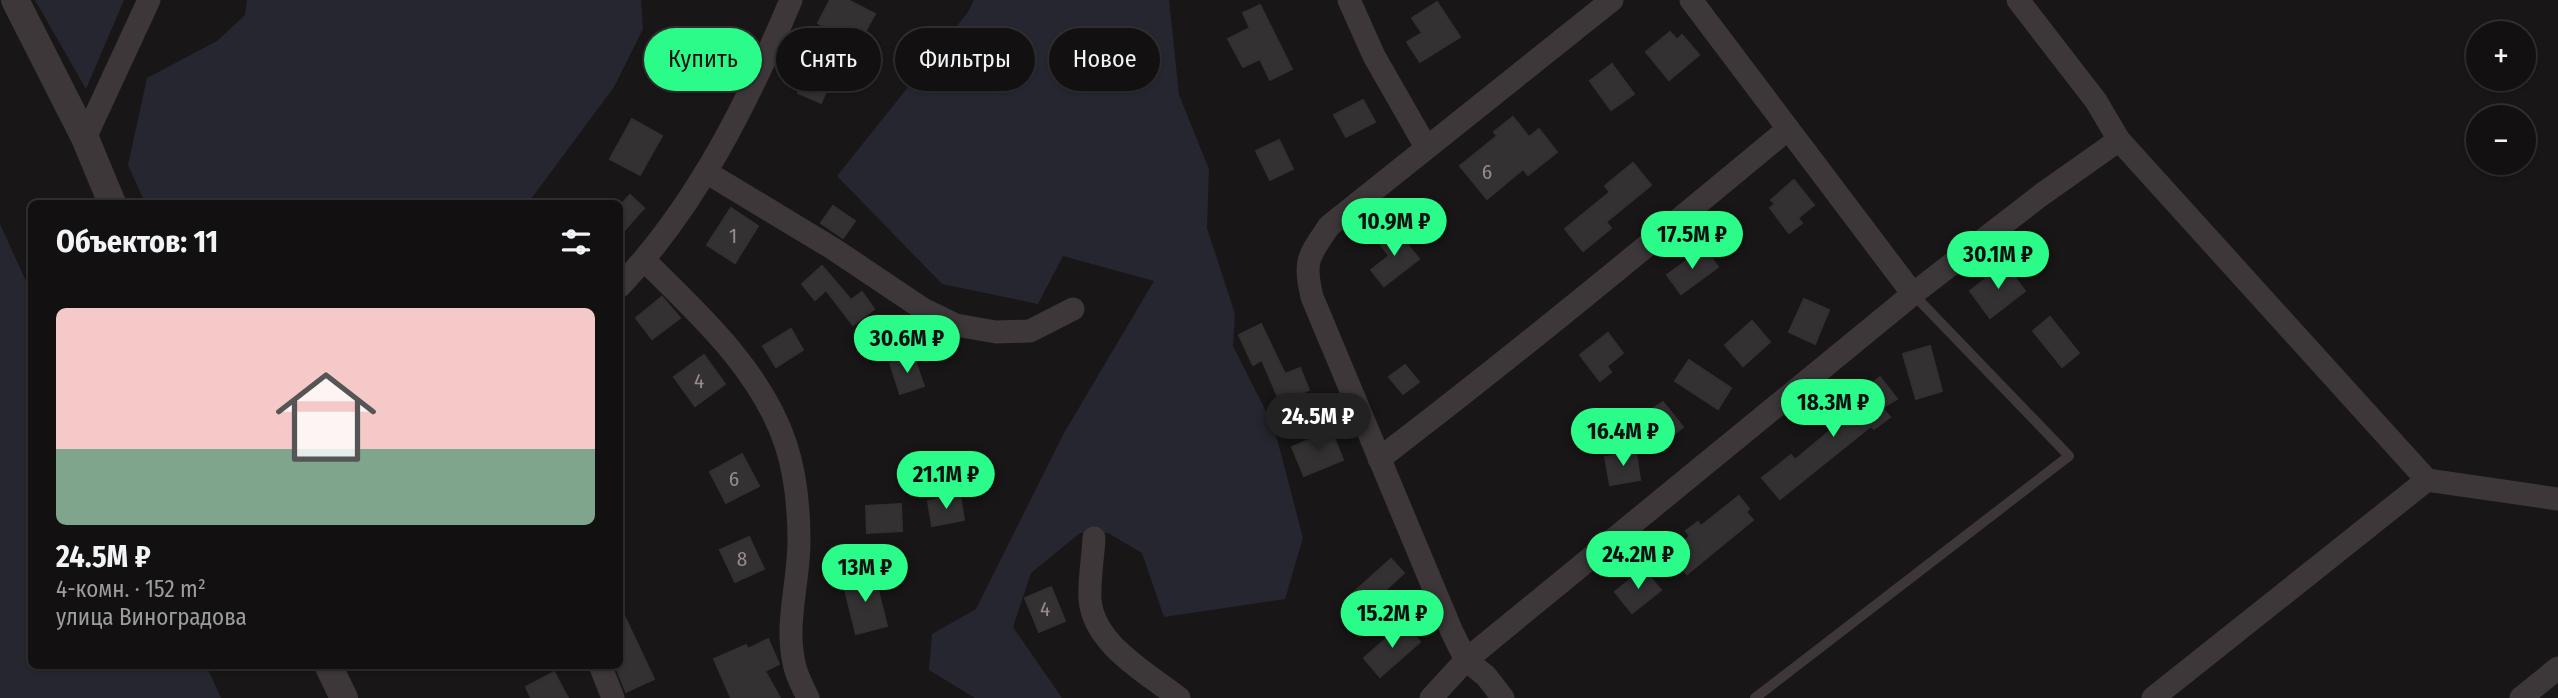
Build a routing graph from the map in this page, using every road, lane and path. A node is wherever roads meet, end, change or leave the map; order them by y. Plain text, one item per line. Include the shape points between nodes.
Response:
1 (15, 0) edge
2 (149, 0) edge
3 (791, 0) edge
4 (1349, 0) edge
5 (1612, 0) edge
6 (1691, 0) edge
7 (2018, 0) edge
8 (1788, 128) junction
9 (85, 138) junction
10 (2119, 140) junction
11 (1426, 147) junction
12 (706, 172) junction
13 (111, 200) edge
14 (644, 260) junction
15 (623, 283) edge
16 (1913, 294) junction
17 (1073, 309) dead end
18 (1379, 459) junction
19 (2427, 480) junction
20 (2558, 499) edge
21 (1094, 538) dead end
22 (1466, 660) junction
23 (2558, 668) edge
24 (330, 669) edge
25 (602, 669) edge
26 (344, 698) edge
27 (613, 698) edge
28 (808, 698) edge
29 (1179, 698) edge
30 (1430, 698) edge
31 (1503, 698) edge
32 (1755, 698) edge
33 (2153, 698) edge
34 (2521, 698) edge

1 - 9 street
2 - 9 street
3 - 12 street via 766,60
4 - 11 street via 1374,56
5 - 11 street
6 - 8 street
7 - 10 street via 2096,101
8 - 16 street
8 - 18 street via 1480,382
9 - 13 street
10 - 16 street
10 - 19 street
11 - 18 street via 1329,226 1309,256 1306,274
12 - 14 street
12 - 17 street via 923,309 956,325 996,332 1030,331
14 - 15 street
14 - 28 street via 746,370 786,444 796,490 799,542 790,636 794,666
16 - 22 street
16 - 32 lane via 2069,456
18 - 22 street
19 - 20 street
19 - 33 street
21 - 29 street via 1090,599 1095,621 1109,643
22 - 30 street
22 - 31 street
23 - 34 street
24 - 26 street
25 - 27 street

